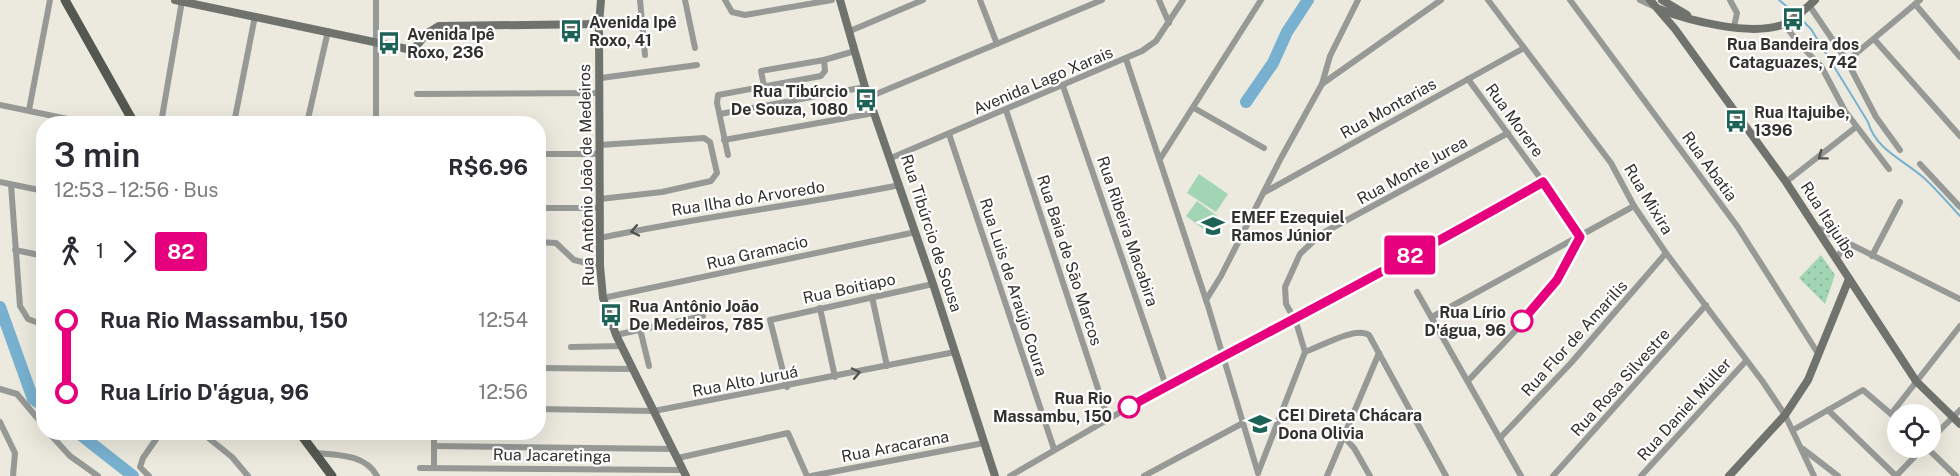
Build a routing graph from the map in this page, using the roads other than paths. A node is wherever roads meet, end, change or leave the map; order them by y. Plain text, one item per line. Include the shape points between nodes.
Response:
1 (50, 0) edge
2 (65, 0) edge
3 (376, 0) edge
4 (601, 0) edge
5 (640, 0) edge
6 (685, 0) edge
7 (726, 0) edge
8 (777, 0) edge
9 (832, 0) edge
10 (840, 0) edge
11 (923, 0) edge
12 (980, 0) edge
13 (1102, 0) edge
14 (1160, 0) edge
15 (1183, 0) edge
16 (1261, 0) edge
17 (1358, 0) edge
18 (1441, 0) edge
19 (1488, 0) edge
20 (1570, 0) edge
21 (1640, 0) edge
22 (1650, 0) edge
23 (1730, 0) edge
24 (179, 1) edge
25 (1917, 2) edge
26 (1659, 3) edge
27 (1809, 5) edge
28 (780, 8) junction
29 (1667, 12) junction
30 (255, 16) junction
31 (1693, 19) junction
32 (1169, 23) junction
33 (599, 24) junction
34 (1784, 24) junction
35 (1734, 27) junction
36 (1675, 29) junction
37 (328, 31) junction
38 (850, 31) junction
39 (1874, 39) junction
40 (375, 41) junction
41 (997, 44) junction
42 (695, 48) dead end
43 (1524, 48) junction
44 (855, 51) junction
45 (645, 55) dead end
46 (1960, 57) edge
47 (1126, 59) junction
48 (824, 60) junction
49 (1847, 61) junction
50 (697, 64) dead end
51 (601, 78) junction
52 (1468, 79) junction
53 (1322, 84) junction
54 (764, 86) junction
55 (1064, 86) junction
56 (865, 87) junction
57 (600, 93) junction
58 (417, 94) dead end
59 (869, 97) junction
60 (0, 105) edge
61 (1194, 108) junction
62 (29, 110) junction
63 (1006, 110) junction
64 (874, 113) junction
65 (720, 114) junction
66 (56, 116) edge
67 (130, 116) edge
68 (162, 116) edge
69 (235, 116) edge
70 (309, 116) edge
71 (376, 116) edge
72 (1856, 127) junction
73 (1508, 133) junction
74 (949, 134) junction
75 (1960, 136) edge
76 (724, 140) junction
77 (1264, 148) dead end
78 (600, 150) junction
79 (1900, 150) dead end
80 (546, 153) edge
81 (728, 155) dead end
82 (891, 158) junction
83 (1160, 159) junction
84 (1920, 164) dead end
85 (1889, 169) dead end
86 (0, 182) edge
87 (1543, 182) junction
88 (1786, 182) junction
89 (10, 185) junction
90 (900, 185) junction
91 (36, 190) edge
92 (1265, 192) junction
93 (1900, 202) dead end
94 (600, 204) junction
95 (1634, 206) junction
96 (546, 207) edge
97 (1960, 207) edge
98 (1817, 228) junction
99 (916, 232) junction
100 (1580, 237) junction
101 (600, 238) junction
102 (546, 242) edge
103 (1847, 243) junction
104 (15, 250) junction
105 (1666, 253) junction
106 (36, 254) edge
107 (1872, 256) junction
108 (1836, 259) junction
109 (600, 266) junction
110 (1849, 279) junction
111 (933, 284) junction
112 (1417, 292) dead end
113 (872, 297) junction
114 (603, 298) junction
115 (1960, 298) edge
116 (1206, 300) junction
117 (1706, 305) junction
118 (820, 308) junction
119 (702, 316) dead end
120 (1432, 317) junction
121 (1294, 319) junction
122 (36, 323) edge
123 (1960, 326) edge
124 (640, 329) junction
125 (616, 335) junction
126 (622, 346) junction
127 (571, 347) dead end
128 (955, 352) junction
129 (1305, 352) junction
130 (1379, 353) junction
131 (1224, 355) junction
132 (1819, 355) junction
133 (1746, 361) junction
134 (649, 366) dead end
135 (887, 366) junction
136 (546, 368) edge
137 (633, 369) junction
138 (836, 377) junction
139 (1468, 381) junction
140 (1916, 381) junction
141 (1166, 386) junction
142 (787, 387) junction
143 (0, 389) edge
144 (1899, 404) edge
145 (546, 410) edge
146 (1828, 410) junction
147 (1887, 410) edge
148 (1960, 410) edge
149 (654, 411) junction
150 (1785, 415) junction
151 (36, 417) edge
152 (1108, 419) junction
153 (1957, 421) edge
154 (0, 422) edge
155 (1243, 423) junction
156 (1793, 430) junction
157 (1941, 432) edge
158 (1343, 436) junction
159 (1500, 438) junction
160 (55, 440) edge
161 (156, 440) edge
162 (211, 440) edge
163 (306, 440) edge
164 (434, 440) edge
165 (984, 443) junction
166 (434, 446) junction
167 (673, 449) junction
168 (1054, 449) junction
169 (1802, 449) junction
170 (316, 453) junction
171 (678, 458) junction
172 (1914, 458) edge
173 (1937, 458) edge
174 (420, 468) dead end
175 (434, 468) junction
176 (685, 473) edge
177 (1258, 475) edge
178 (1813, 475) edge
179 (13, 476) edge
180 (98, 476) edge
181 (149, 476) edge
182 (248, 476) edge
183 (332, 476) edge
184 (377, 476) edge
185 (812, 476) edge
186 (995, 476) edge
187 (1010, 476) edge
188 (1144, 476) edge
189 (1327, 476) edge
190 (1370, 476) edge
191 (1446, 476) edge
192 (1521, 476) edge
193 (1553, 476) edge
194 (1641, 476) edge
195 (1729, 476) edge
196 (1838, 476) edge
197 (1896, 476) edge
198 (1956, 476) edge

1 - 62 street
2 - 67 main road
3 - 40 street
4 - 33 street, Rua Antônio João de Medeiros
5 - 45 street
6 - 42 street
7 - 28 street via 732,12 745,15
8 - 28 street
9 - 28 street
10 - 38 street, Rua Tibúrcio de Sousa
11 - 38 street
12 - 41 street
13 - 41 street
14 - 32 street
15 - 32 street, Avenida Lago Xarais
16 - 61 street
17 - 53 street via 1331,52
18 - 53 street
19 - 43 street, Rua Mixira
20 - 132 street, Rua Abatia via 1737,226
21 - 26 street
22 - 26 street, Rua Itajuíbe
23 - 35 street via 1737,13
24 - 30 street
24 - 68 street
25 - 39 street
25 - 46 street
26 - 29 street
26 - 31 street
26 - 36 street, Rua Itajuíbe
27 - 34 street
27 - 49 street
29 - 31 street
29 - 36 street, Rua Itajuíbe
30 - 37 street
30 - 69 street
31 - 35 street
32 - 47 street, Avenida Lago Xarais via 1150,47
33 - 40 street via 439,26 412,50
33 - 51 street, Rua Antônio João de Medeiros
34 - 35 street
34 - 72 street via 1821,66
36 - 88 street, Rua Itajuíbe
37 - 40 street
37 - 70 street
38 - 44 street, Rua Tibúrcio de Sousa
39 - 49 street
39 - 75 street
40 - 71 street
41 - 59 street
43 - 52 street, Rua Montarias
43 - 95 street, Rua Mixira via 1611,163
44 - 48 street
44 - 56 street, Rua Tibúrcio de Sousa
47 - 55 street, Avenida Lago Xarais
47 - 83 street
48 - 54 street via 825,71 821,76
48 - 54 street via 761,71
49 - 79 street via 1876,117
50 - 51 street
51 - 57 street, Rua Antônio João de Medeiros
52 - 73 street, Rua Morere
52 - 92 street, Rua Montarias
53 - 92 street
54 - 65 street via 720,94
55 - 63 street, Avenida Lago Xarais
55 - 141 street, Rua Ribeira Macabira
56 - 59 street, Rua Tibúrcio de Sousa
56 - 65 street
57 - 58 street
57 - 78 street, Rua Antônio João de Medeiros
59 - 64 street, Rua Tibúrcio de Sousa
60 - 62 street
61 - 77 street
61 - 83 street
62 - 66 street
63 - 74 street, Avenida Lago Xarais
63 - 152 street, Rua Baia de São Marcos
64 - 76 street
64 - 82 street, Rua Tibúrcio de Sousa
65 - 76 street
72 - 85 street
72 -> 88 street
73 - 87 street, Rua Morere
73 - 121 street, Rua Monte Jurea via 1321,234 1308,245 1293,267 1284,292
74 - 82 street, Avenida Lago Xarais
74 - 168 street, Rua Luis de Araújo Coura
76 - 81 street
78 - 80 street
78 - 94 street, Rua Antônio João de Medeiros
78 - 94 street via 704,138 710,142 717,173 711,181
82 - 90 street, Rua Tibúrcio de Sousa
83 - 116 street
84 - 97 street
86 - 89 street
87 - 100 street, Rua Morere
87 - 121 street
88 - 98 street, Rua Itajuíbe
89 - 91 street
89 - 104 street
90 - 99 street, Rua Tibúrcio de Sousa
90 -> 101 street, Rua Ilha do Arvoredo
92 - 116 street
93 - 107 street
94 - 96 street
94 - 101 street, Rua Antônio João de Medeiros
95 - 100 street
95 - 105 street, Rua Mixira
98 - 103 street
98 - 108 street, Rua Itajuíbe
99 - 111 street, Rua Tibúrcio de Sousa
99 - 114 street, Rua Gramacio
100 - 120 street
100 - 139 street via 1547,295
101 - 109 street, Rua Antônio João de Medeiros
102 - 109 street via 556,243 574,260
103 - 107 street
103 - 108 street
104 - 106 street
104 - 122 street via 22,311
105 - 117 street, Rua Mixira
105 - 159 street, Rua Flor de Amarilis
107 - 115 street
108 - 110 street, Rua Itajuíbe
109 - 114 street, Rua Antônio João de Medeiros
110 - 132 street
110 - 140 street, Rua Itajuíbe
111 - 113 street, Rua Boitiapo
111 - 128 street, Rua Tibúrcio de Sousa
112 - 120 street
113 - 118 street, Rua Boitiapo
113 - 135 street
114 - 125 street, Rua Antônio João de Medeiros
116 - 131 street
117 - 133 street, Rua Mixira
117 - 193 street, Rua Rosa Silvestre
118 - 138 street
118 - 142 street, Rua Boitiapo via 770,320
119 - 124 street
120 - 139 street
121 - 129 street, Rua Monte Jurea
121 - 131 street
123 - 140 street
124 - 125 street
124 - 134 street
125 - 126 street, Rua Antônio João de Medeiros
126 - 127 street
126 - 137 street, Rua Antônio João de Medeiros
128 - 135 street, Rua Alto Juruá
128 - 165 street, Rua Tibúrcio de Sousa
129 - 130 street via 1362,331 1369,335
129 - 177 street
130 - 158 street
130 - 191 street
131 - 141 street
131 - 155 street
132 - 150 street
133 - 150 street, Rua Mixira
133 - 194 street, Rua Daniel Müller
138 -> 135 street, Rua Alto Juruá
136 - 137 street
137 - 149 street, Rua Antônio João de Medeiros
138 - 142 street, Rua Alto Juruá
139 - 159 street
140 - 144 street
140 - 153 street, Rua Itajuíbe
141 - 152 street
142 - 149 street, Rua Alto Juruá
143 - 151 street via 16,394
145 - 149 street, Rua Alto Juruá
146 - 147 street via 1860,390
146 - 156 street
146 - 197 street
148 - 153 street
149 - 167 street, Rua Antônio João de Medeiros
150 - 156 street, Rua Mixira
150 - 195 street
152 - 168 street
153 - 157 street
154 - 179 street via 15,453
155 - 177 street
155 - 188 street
156 - 169 street, Rua Mixira
158 - 189 street
158 - 190 street
159 - 192 street
160 - 180 street
161 - 181 street via 140,464
162 - 182 street
163 - 170 main road
164 - 166 street
165 - 185 street, Rua Aracarana
165 - 186 street, Rua Tibúrcio de Sousa
166 - 167 street
166 - 175 street
167 - 171 street, Rua Antônio João de Medeiros
168 - 187 street
169 - 178 street, Rua Mixira
169 - 196 street
170 - 183 main road
170 - 184 street via 360,460
171 - 176 street, Rua Antônio João de Medeiros
171 - 185 street via 788,433
172 - 197 street
173 - 198 street
174 - 175 street, Rua Jacaretinga
175 - 176 street, Rua Jacaretinga

